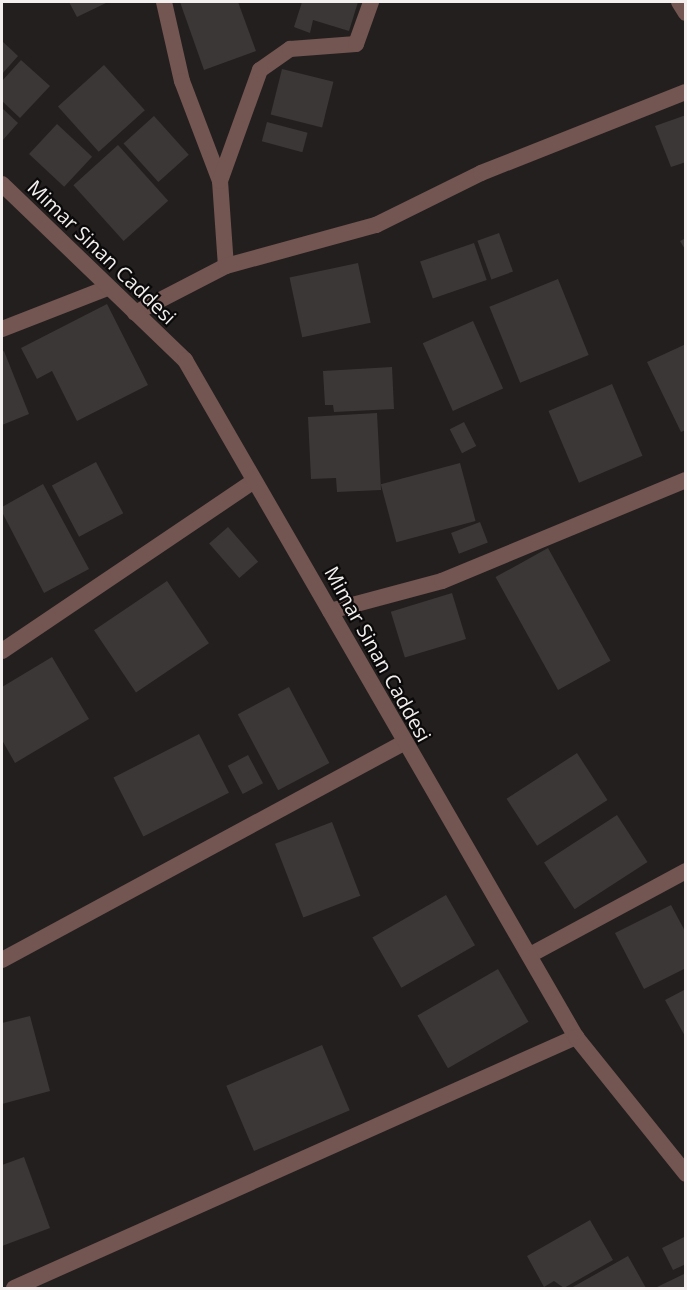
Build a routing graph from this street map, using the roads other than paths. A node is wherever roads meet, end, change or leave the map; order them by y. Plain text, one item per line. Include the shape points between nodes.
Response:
1 (164, 2) edge
2 (371, 2) edge
3 (679, 2) edge
4 (686, 13) edge
5 (686, 92) edge
6 (220, 181) junction
7 (2, 184) edge
8 (226, 266) junction
9 (107, 288) junction
10 (135, 313) junction
11 (2, 329) edge
12 (686, 480) edge
13 (254, 481) junction
14 (330, 611) junction
15 (2, 651) edge
16 (403, 742) junction
17 (686, 871) edge
18 (530, 955) junction
19 (2, 960) edge
20 (576, 1036) junction
21 (686, 1174) edge
22 (14, 1288) edge

1 - 6 street via 182,81
2 - 6 street via 356,44 291,49 260,70
3 - 4 street
5 - 8 street via 481,173 376,225
6 - 8 street
7 - 9 street, Mimar Sinan Caddesi
8 - 10 street
9 - 10 street, Mimar Sinan Caddesi
9 - 11 street
10 - 13 street, Mimar Sinan Caddesi via 185,360
12 - 14 street via 442,581
13 - 14 street, Mimar Sinan Caddesi
13 - 15 street
14 - 16 street, Mimar Sinan Caddesi
16 - 18 street, Mimar Sinan Caddesi
16 - 19 street
17 - 18 street
18 - 20 street, Mimar Sinan Caddesi
20 - 21 street, Mimar Sinan Caddesi
20 - 22 street

